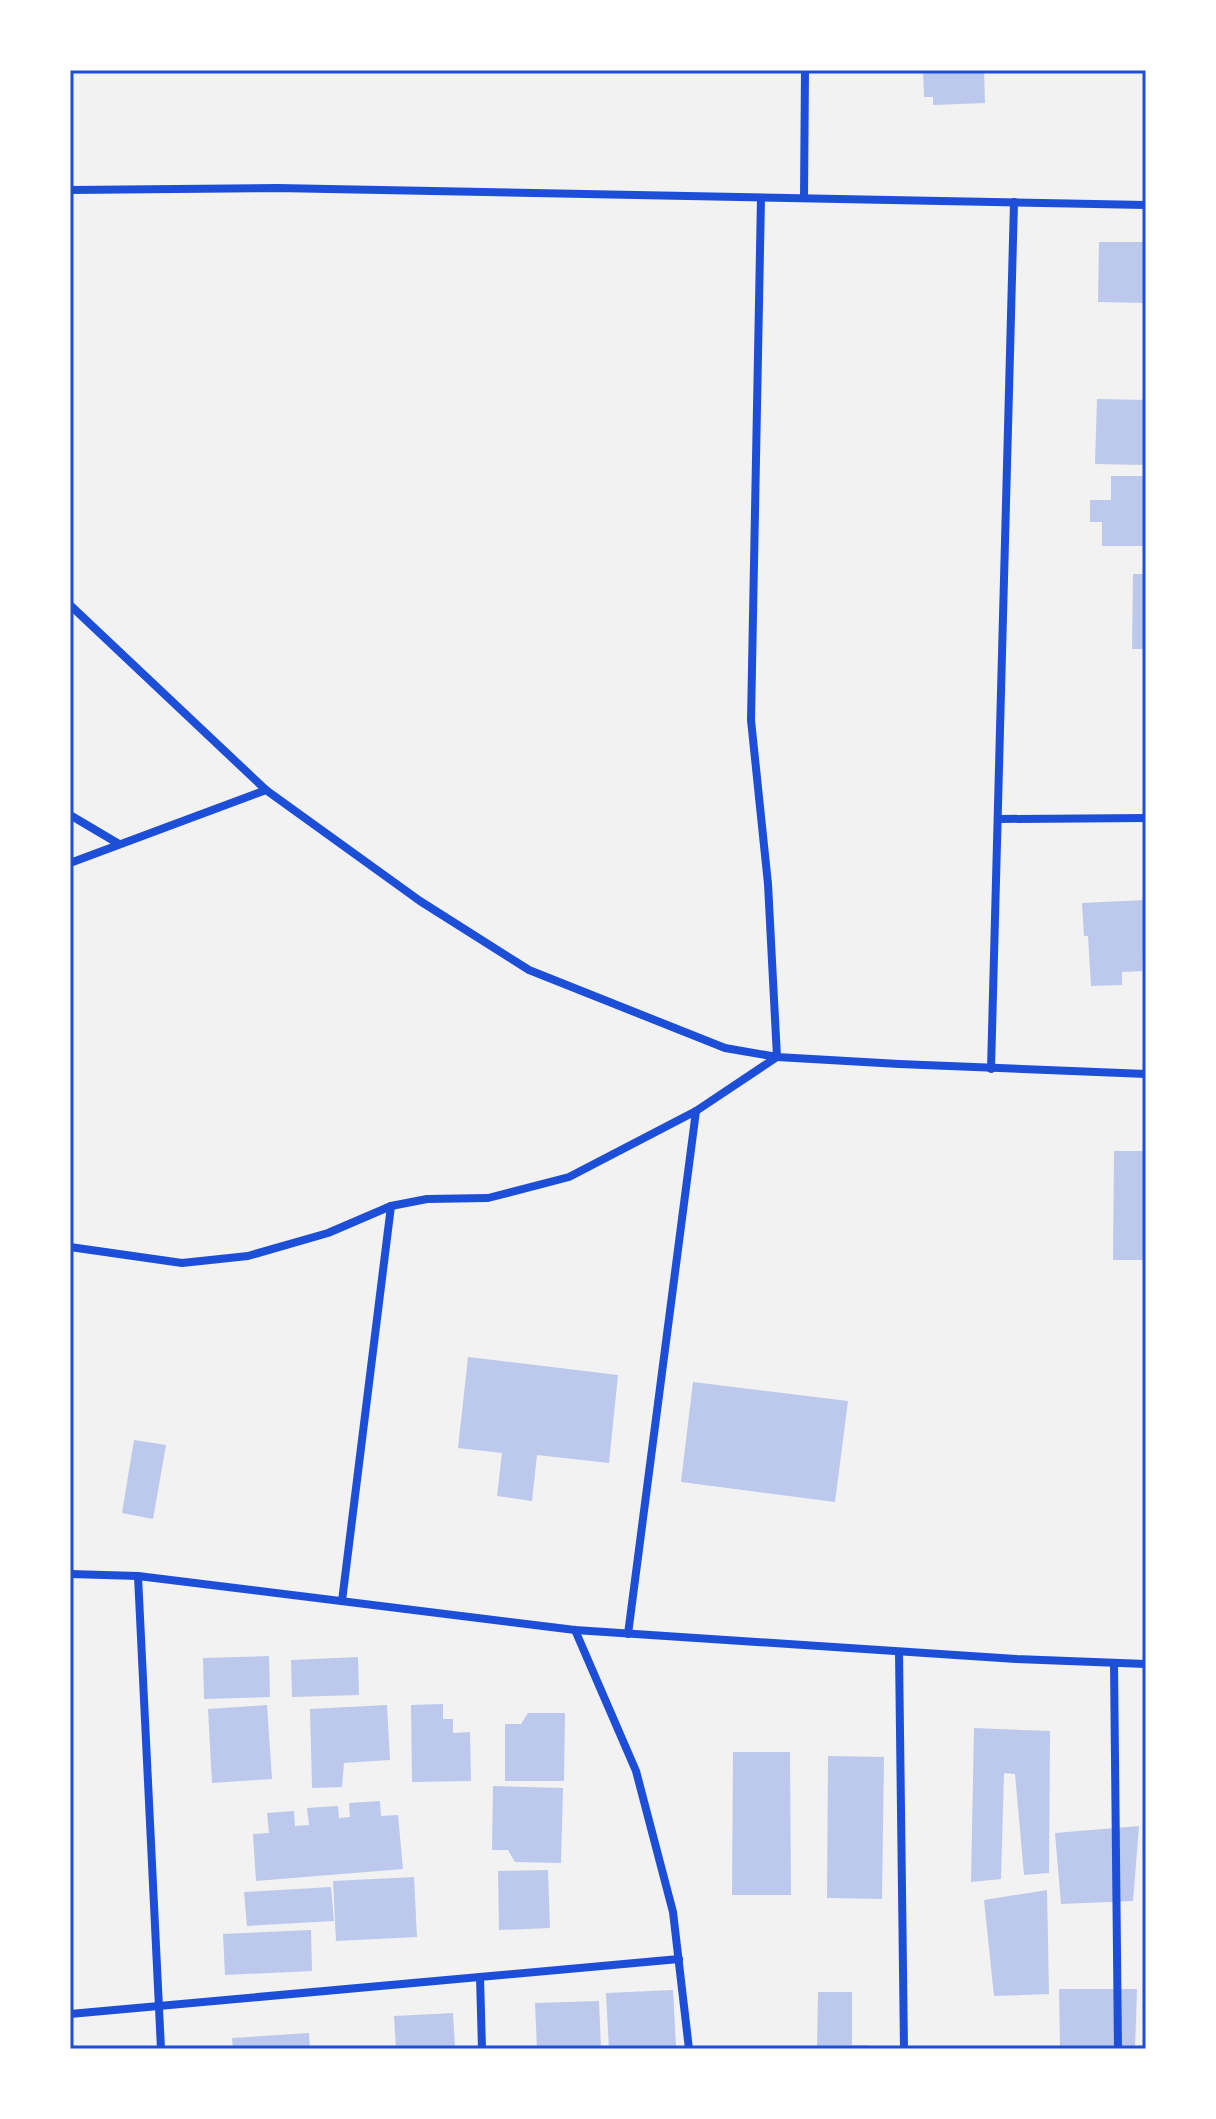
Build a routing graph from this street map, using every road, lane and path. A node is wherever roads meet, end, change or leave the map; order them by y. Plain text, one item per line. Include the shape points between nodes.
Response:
1 (805, 70) edge
2 (70, 190) edge
3 (761, 198) junction
4 (804, 198) junction
5 (1014, 202) junction
6 (1146, 205) edge
7 (70, 605) edge
8 (266, 790) junction
9 (70, 815) edge
10 (1146, 818) edge
11 (998, 819) junction
12 (119, 844) junction
13 (70, 863) edge
14 (777, 1057) junction
15 (991, 1069) junction
16 (1146, 1074) edge
17 (696, 1111) junction
18 (391, 1206) junction
19 (70, 1247) edge
20 (70, 1574) edge
21 (138, 1576) junction
22 (342, 1601) junction
23 (575, 1630) junction
24 (628, 1634) junction
25 (899, 1652) junction
26 (1114, 1663) junction
27 (1146, 1664) edge
28 (679, 1959) junction
29 (480, 1977) junction
30 (157, 2006) junction
31 (70, 2014) edge
32 (161, 2049) edge
33 (482, 2049) edge
34 (689, 2049) edge
35 (904, 2049) edge
36 (1118, 2049) edge

1 - 4 street
2 - 3 street via 277,188
3 - 4 street
3 - 14 street via 751,720 768,884
4 - 5 street
5 - 6 street
5 - 11 street
7 - 8 street
8 - 12 street
8 - 14 street via 420,901 529,970 725,1048
9 - 12 street
10 - 11 street
11 - 15 street
12 - 13 street
14 - 15 street
14 - 17 street
15 - 16 street
17 - 18 street via 569,1177 488,1198 427,1199
17 - 24 street
18 - 19 street via 328,1233 248,1256 182,1263
18 - 22 street
20 - 21 street
21 - 22 street
21 - 30 street
22 - 23 street
23 - 24 street
23 - 28 street via 636,1771 673,1912
24 - 25 street
25 - 26 street
25 - 35 street
26 - 27 street
26 - 36 street
28 - 29 street
28 - 34 street
29 - 30 street
29 - 33 street
30 - 31 street
30 - 32 street

